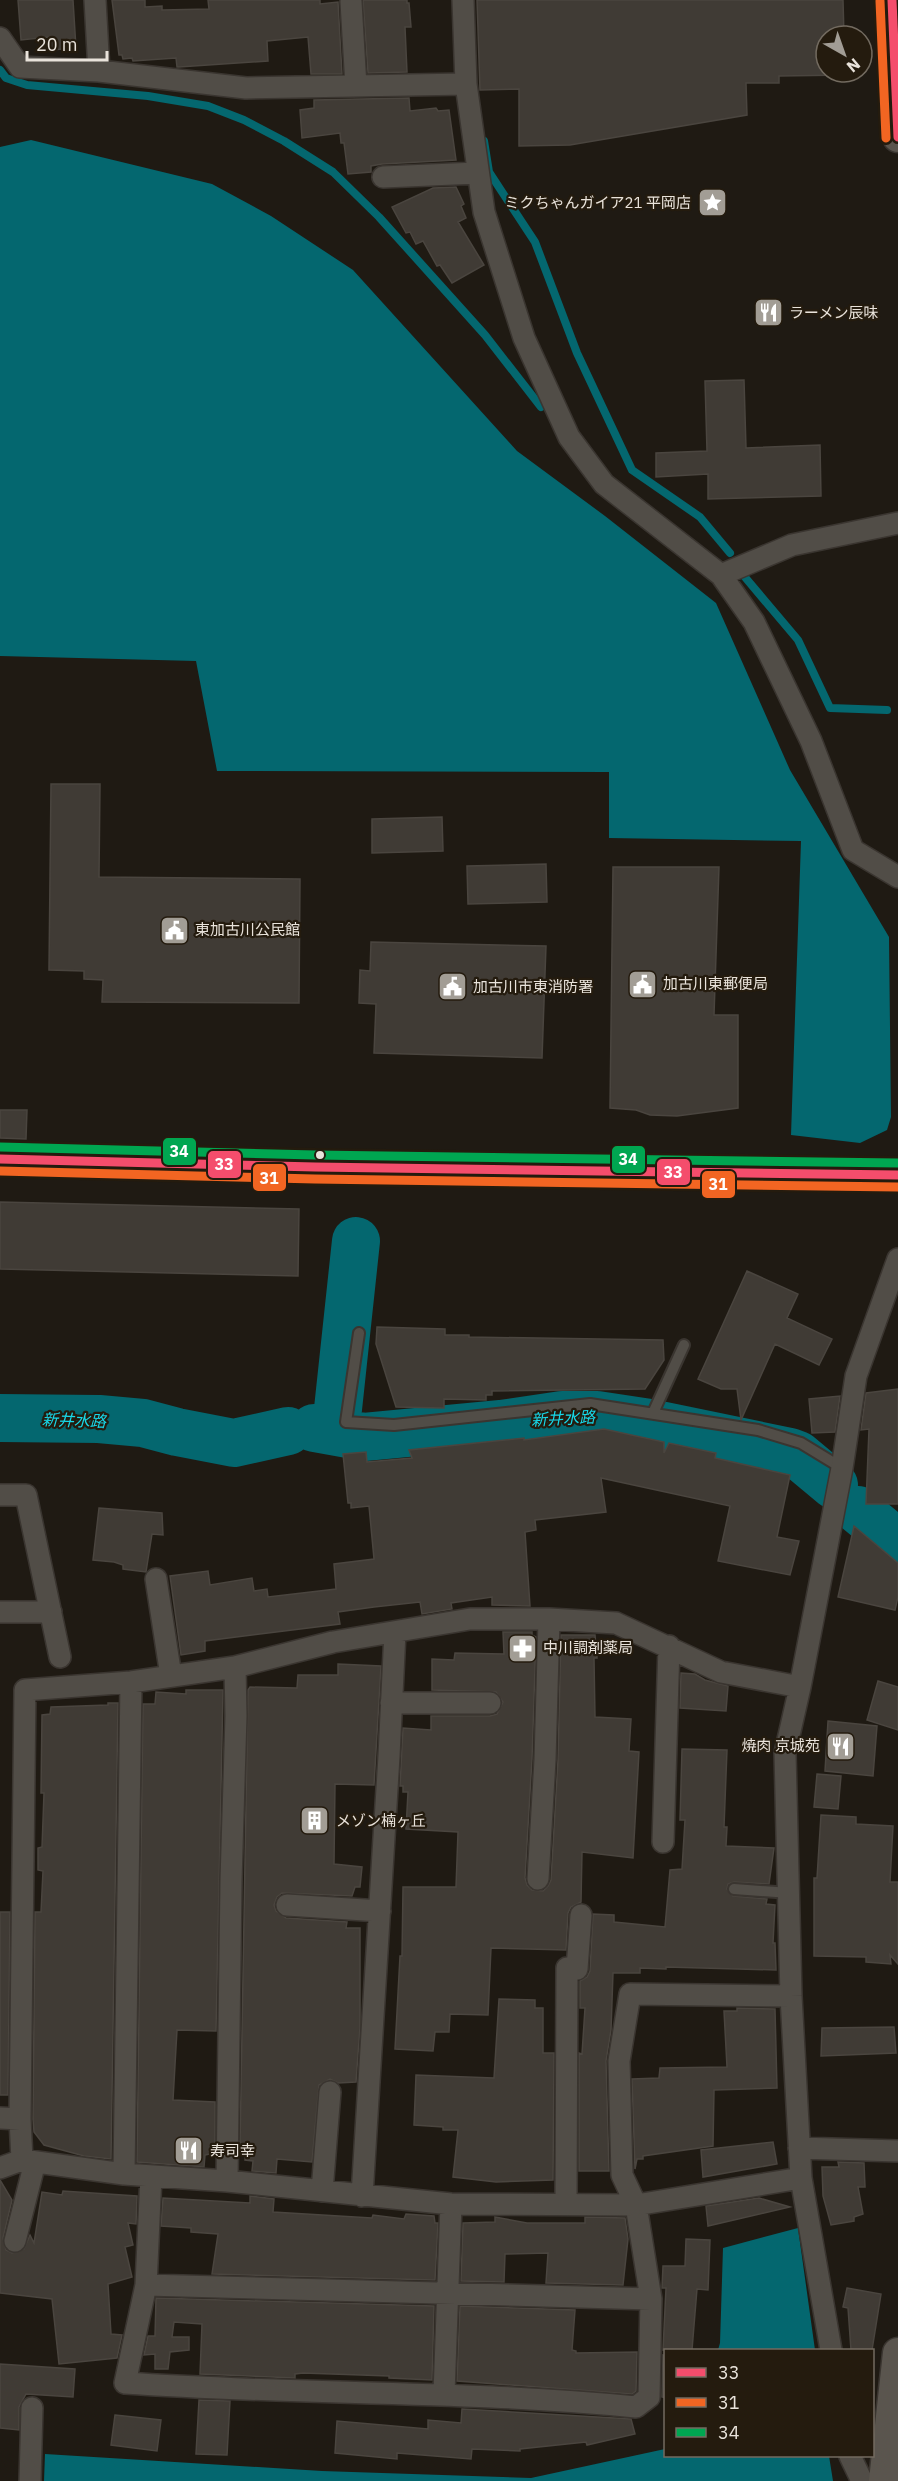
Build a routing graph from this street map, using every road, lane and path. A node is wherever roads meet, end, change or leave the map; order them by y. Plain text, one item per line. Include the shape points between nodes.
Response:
1 (95, 0) edge
2 (463, 0) edge
3 (892, 0) edge
4 (351, 2) dead end
5 (0, 38) edge
6 (99, 71) junction
7 (466, 84) junction
8 (356, 86) junction
9 (898, 137) edge
10 (477, 173) junction
11 (382, 177) dead end
12 (898, 523) edge
13 (721, 575) junction
14 (898, 877) edge
15 (0, 1159) edge
16 (898, 1175) edge
17 (898, 1259) edge
18 (358, 1333) dead end
19 (684, 1345) dead end
20 (653, 1413) junction
21 (842, 1468) junction
22 (0, 1495) edge
23 (156, 1579) dead end
24 (0, 1612) edge
25 (51, 1612) junction
26 (549, 1619) junction
27 (394, 1632) junction
28 (669, 1646) junction
29 (60, 1658) dead end
30 (235, 1666) junction
31 (171, 1676) junction
32 (131, 1682) junction
33 (800, 1687) junction
34 (392, 1703) junction
35 (490, 1703) dead end
36 (663, 1842) dead end
37 (538, 1879) dead end
38 (734, 1889) dead end
39 (790, 1893) junction
40 (287, 1905) dead end
41 (380, 1911) junction
42 (581, 1915) dead end
43 (791, 1996) junction
44 (330, 2092) dead end
45 (10, 2118) edge
46 (800, 2148) junction
47 (898, 2151) edge
48 (28, 2161) junction
49 (0, 2168) edge
50 (124, 2174) junction
51 (151, 2176) junction
52 (801, 2178) junction
53 (227, 2181) junction
54 (322, 2192) junction
55 (362, 2196) junction
56 (451, 2204) junction
57 (566, 2204) junction
58 (636, 2205) junction
59 (15, 2241) dead end
60 (146, 2285) junction
61 (448, 2295) junction
62 (651, 2299) junction
63 (831, 2349) edge
64 (898, 2353) edge
65 (444, 2394) junction
66 (896, 2396) edge
67 (32, 2408) dead end
68 (850, 2457) edge
69 (30, 2481) edge
70 (862, 2481) edge
71 (884, 2481) edge

1 - 6 street
2 - 7 street
3 - 9 main road
4 - 8 street
5 - 6 street via 20,67
6 - 8 street via 246,88
7 - 8 street
7 - 10 street
10 - 11 street
10 - 13 street via 484,212 524,338 569,437 604,484
12 - 13 street via 792,545
13 - 14 street via 760,632 811,741 853,850
15 - 16 street
17 - 21 street via 856,1376
18 - 20 lane via 346,1422 394,1425 590,1404
19 - 20 lane
20 - 21 lane via 768,1433 801,1443
21 - 33 street
22 - 25 street via 26,1496
23 - 31 street
24 - 25 street
25 - 29 street
26 - 27 street via 470,1619
26 - 28 street via 616,1623
26 - 37 street
27 - 30 street
27 - 34 street
28 - 33 street via 721,1672
28 - 36 street
30 - 31 street
30 - 53 street
31 - 32 street
32 - 45 street via 25,1690
32 - 50 street
33 - 39 street via 785,1753
34 - 35 street
34 - 41 street
38 - 39 lane
39 - 43 street
40 - 41 street
41 - 55 street
42 - 57 street via 577,1969 567,1968
43 - 46 street
43 - 58 street via 630,1994 619,2061 622,2175
44 - 54 street
45 - 48 street
46 - 47 street
46 - 52 street
48 - 49 street
48 - 50 street
48 - 59 street
50 - 51 street
51 - 53 street
51 - 60 street
52 - 58 street
52 - 63 street
53 - 54 street
54 - 55 street
55 - 56 street
56 - 57 street
56 - 61 street
57 - 58 street
58 - 62 street
60 - 61 street
60 - 65 street via 125,2383
61 - 62 street
61 - 65 street
62 - 65 street via 649,2397 636,2407
64 - 66 main road
66 - 71 main road
67 - 69 street
68 - 70 street

